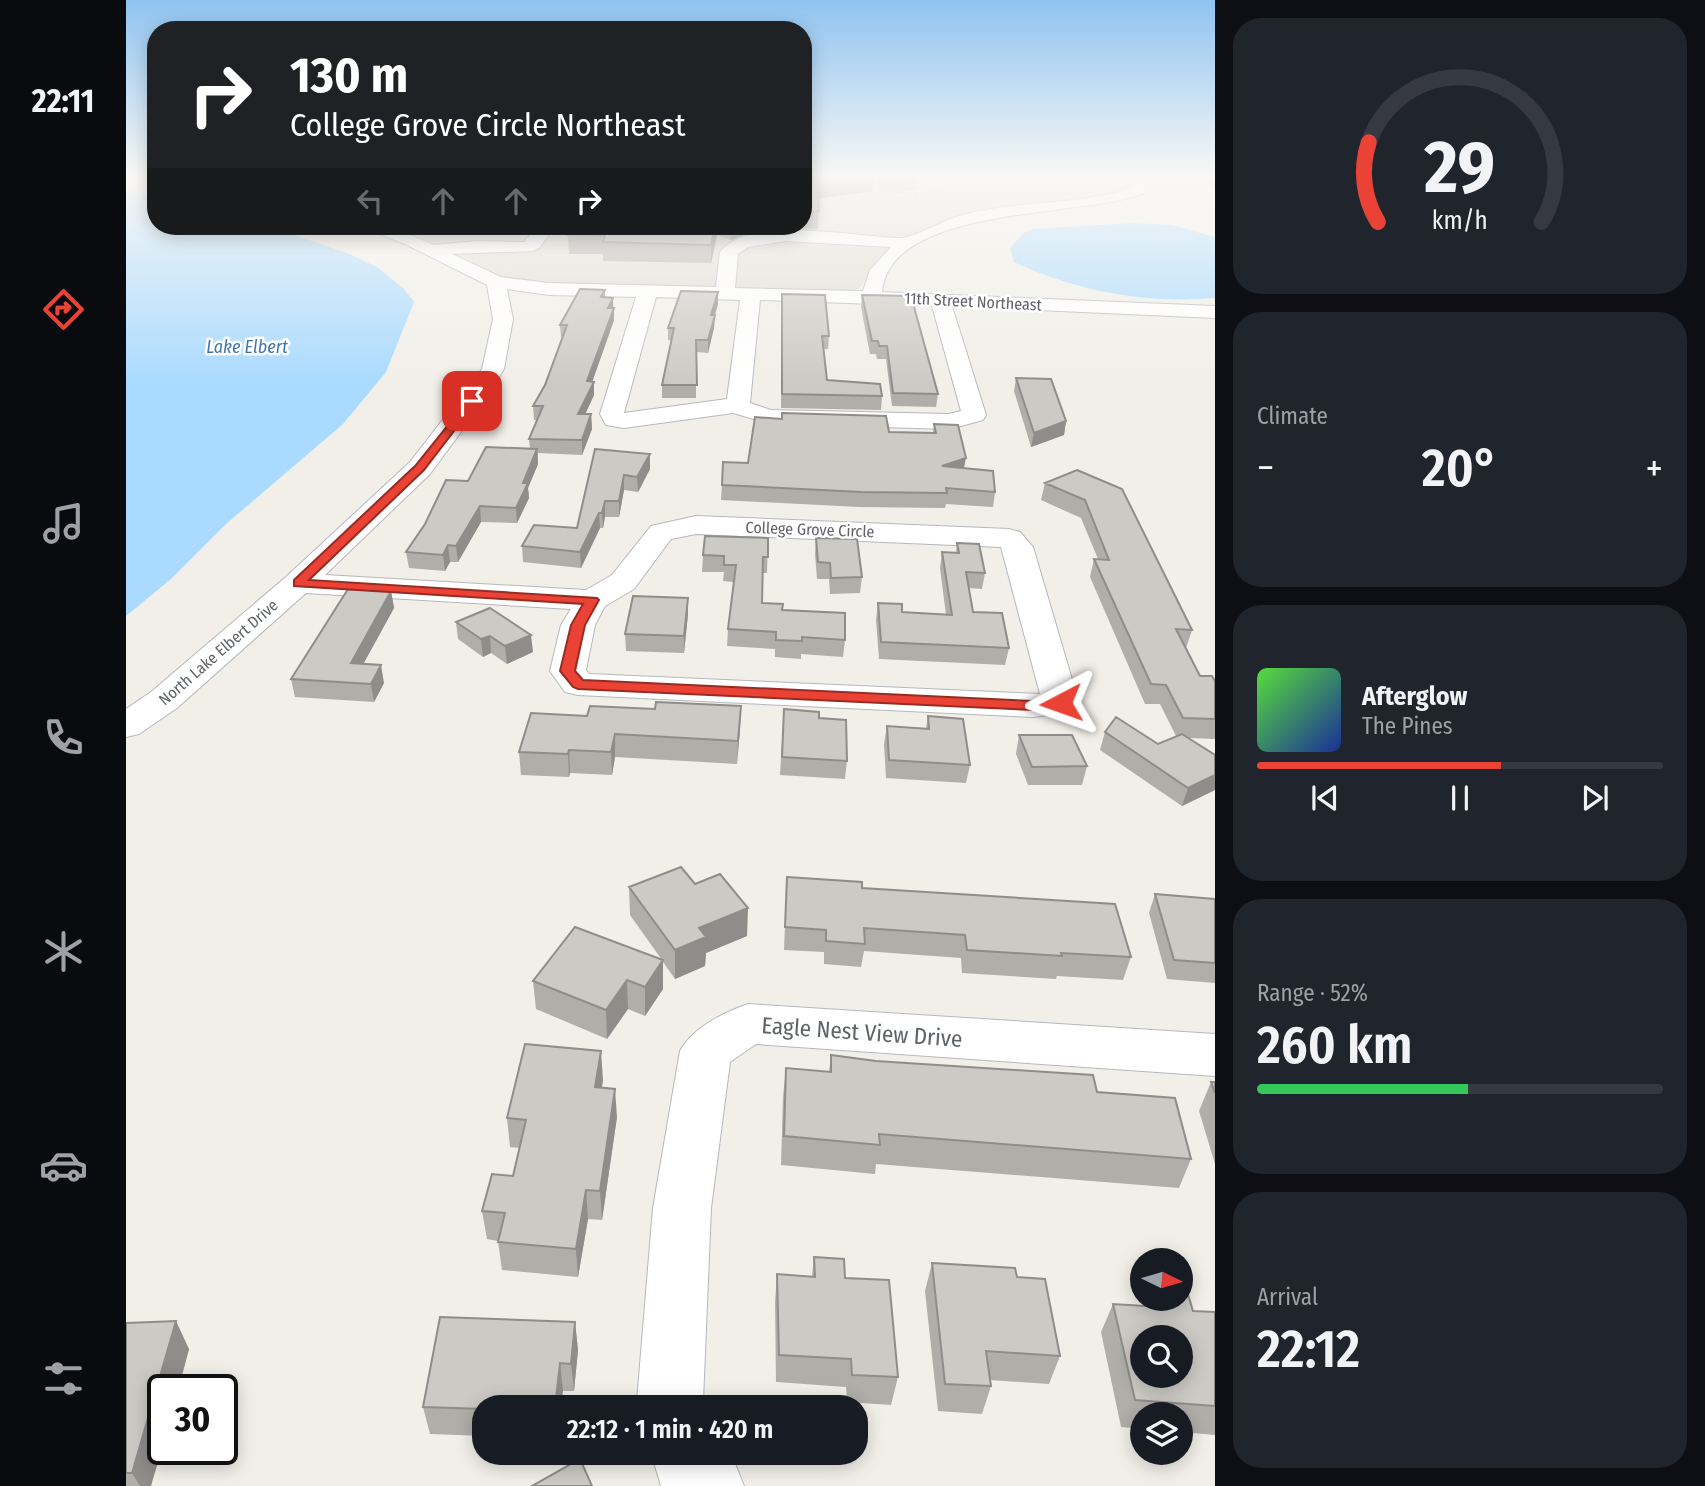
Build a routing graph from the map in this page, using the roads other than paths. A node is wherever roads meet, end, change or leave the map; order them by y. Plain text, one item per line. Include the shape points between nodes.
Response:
1 (419, 244) edge
2 (532, 244) edge
3 (743, 244) edge
4 (908, 244) edge
5 (477, 246) joint
6 (432, 250) junction
7 (656, 288) junction
8 (726, 289) junction
9 (495, 292) junction
10 (751, 294) junction
11 (872, 297) junction
12 (940, 299) junction
13 (1215, 312) edge
14 (738, 405) junction
15 (298, 583) junction
16 (592, 600) junction
17 (126, 726) edge
18 (1215, 1055) edge
19 (670, 1395) edge
20 (688, 1465) edge
21 (709, 1486) edge

1 - 6 street
2 - 5 street
3 - 8 street via 729,253
4 - 11 street via 887,259 876,275
5 - 6 street
6 - 9 street
7 - 8 street, 11th Street Northeast
7 - 8 street via 696,280
7 - 9 street, 11th Street Northeast
7 - 14 street via 611,414 615,420
8 - 10 street, 11th Street Northeast
9 - 15 street, North Lake Elbert Drive via 493,369 472,401 420,468
10 - 11 street, 11th Street Northeast
10 - 14 street
11 - 12 street, 11th Street Northeast
12 - 13 street, 11th Street Northeast
12 - 14 street via 974,415 950,422 771,417 744,411
15 - 16 street
15 - 17 street, North Lake Elbert Drive via 163,700
16 - 16 street, College Grove Circle via 578,625 568,671 578,684 1032,706 1061,703 1018,547 1010,538 696,525 661,532 623,582
18 - 19 street, Eagle Nest View Drive via 748,1024 706,1051 682,1208
20 - 21 street via 691,1475

